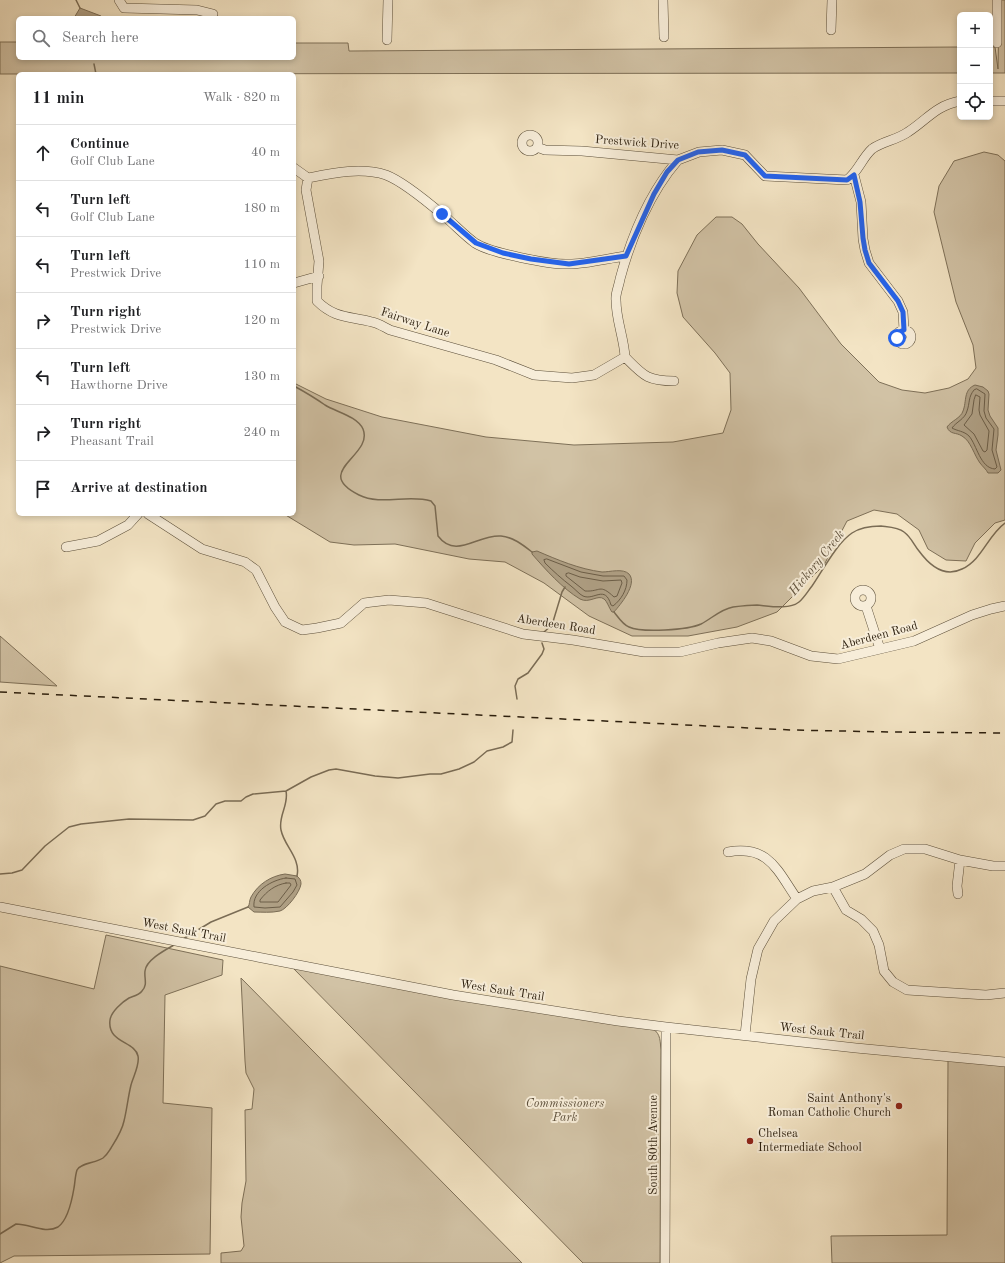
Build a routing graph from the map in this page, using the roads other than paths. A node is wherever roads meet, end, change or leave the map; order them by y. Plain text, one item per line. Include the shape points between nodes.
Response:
1 (119, 0) edge
2 (388, 0) edge
3 (663, 0) edge
4 (832, 0) edge
5 (997, 0) edge
6 (213, 14) dead end
7 (831, 30) dead end
8 (664, 37) dead end
9 (387, 40) dead end
10 (997, 43) dead end
11 (993, 101) edge
12 (1005, 101) edge
13 (957, 102) edge
14 (537, 147) dead end
15 (678, 160) junction
16 (296, 169) edge
17 (854, 175) junction
18 (308, 178) junction
19 (626, 256) junction
20 (319, 276) junction
21 (296, 282) edge
22 (904, 330) dead end
23 (625, 357) junction
24 (674, 381) dead end
25 (136, 516) edge
26 (151, 516) edge
27 (66, 547) dead end
28 (866, 606) dead end
29 (1005, 606) edge
30 (880, 649) junction
31 (728, 852) dead end
32 (960, 860) junction
33 (1005, 866) edge
34 (834, 887) junction
35 (958, 894) dead end
36 (797, 900) junction
37 (0, 907) edge
38 (1005, 992) edge
39 (666, 1026) junction
40 (744, 1035) junction
41 (1005, 1062) edge
42 (665, 1263) edge

1 - 6 street via 124,8 197,10
2 - 9 street
3 - 8 street
4 - 7 street
5 - 10 street
11 - 12 street
13 - 17 street via 939,108 907,133 876,146 860,163
14 - 15 street, Prestwick Drive via 545,150
15 - 17 street, Prestwick Drive via 698,152 722,150 745,155 765,176 847,180
15 - 19 street via 667,172 654,194
16 - 18 street
17 - 22 street via 869,263 898,301 903,312
18 - 19 street via 340,171 386,175 442,214 476,243 503,253 569,264
18 - 20 street, Fairway Lane via 306,190 319,261
19 - 23 street via 615,298
20 - 21 street
20 - 23 street, Fairway Lane via 318,301 325,309 337,315 373,322 390,330 496,360 534,375 572,378 594,375
23 - 24 street via 644,376 659,381
25 - 27 street via 128,525 98,541
26 - 30 street, Aberdeen Road via 202,549 245,562 256,570 285,622 302,630 341,623 364,603 389,600 426,603 523,634 644,652 680,652 752,638 771,641 811,656 838,659
28 - 30 street
29 - 30 street, Aberdeen Road via 972,615 914,641
31 - 36 street via 741,850 761,854 776,867
32 - 33 street
32 - 34 street via 924,849 904,849 866,874
32 - 35 street
34 - 36 street via 813,891
34 - 38 street via 846,910 861,919 873,931 880,945 884,971 892,982 907,990 986,995
36 - 40 street via 774,921 758,949
37 - 39 street, West Sauk Trail via 453,995
39 - 40 street, West Sauk Trail
39 - 42 street, South 80th Avenue
40 - 41 street, West Sauk Trail

